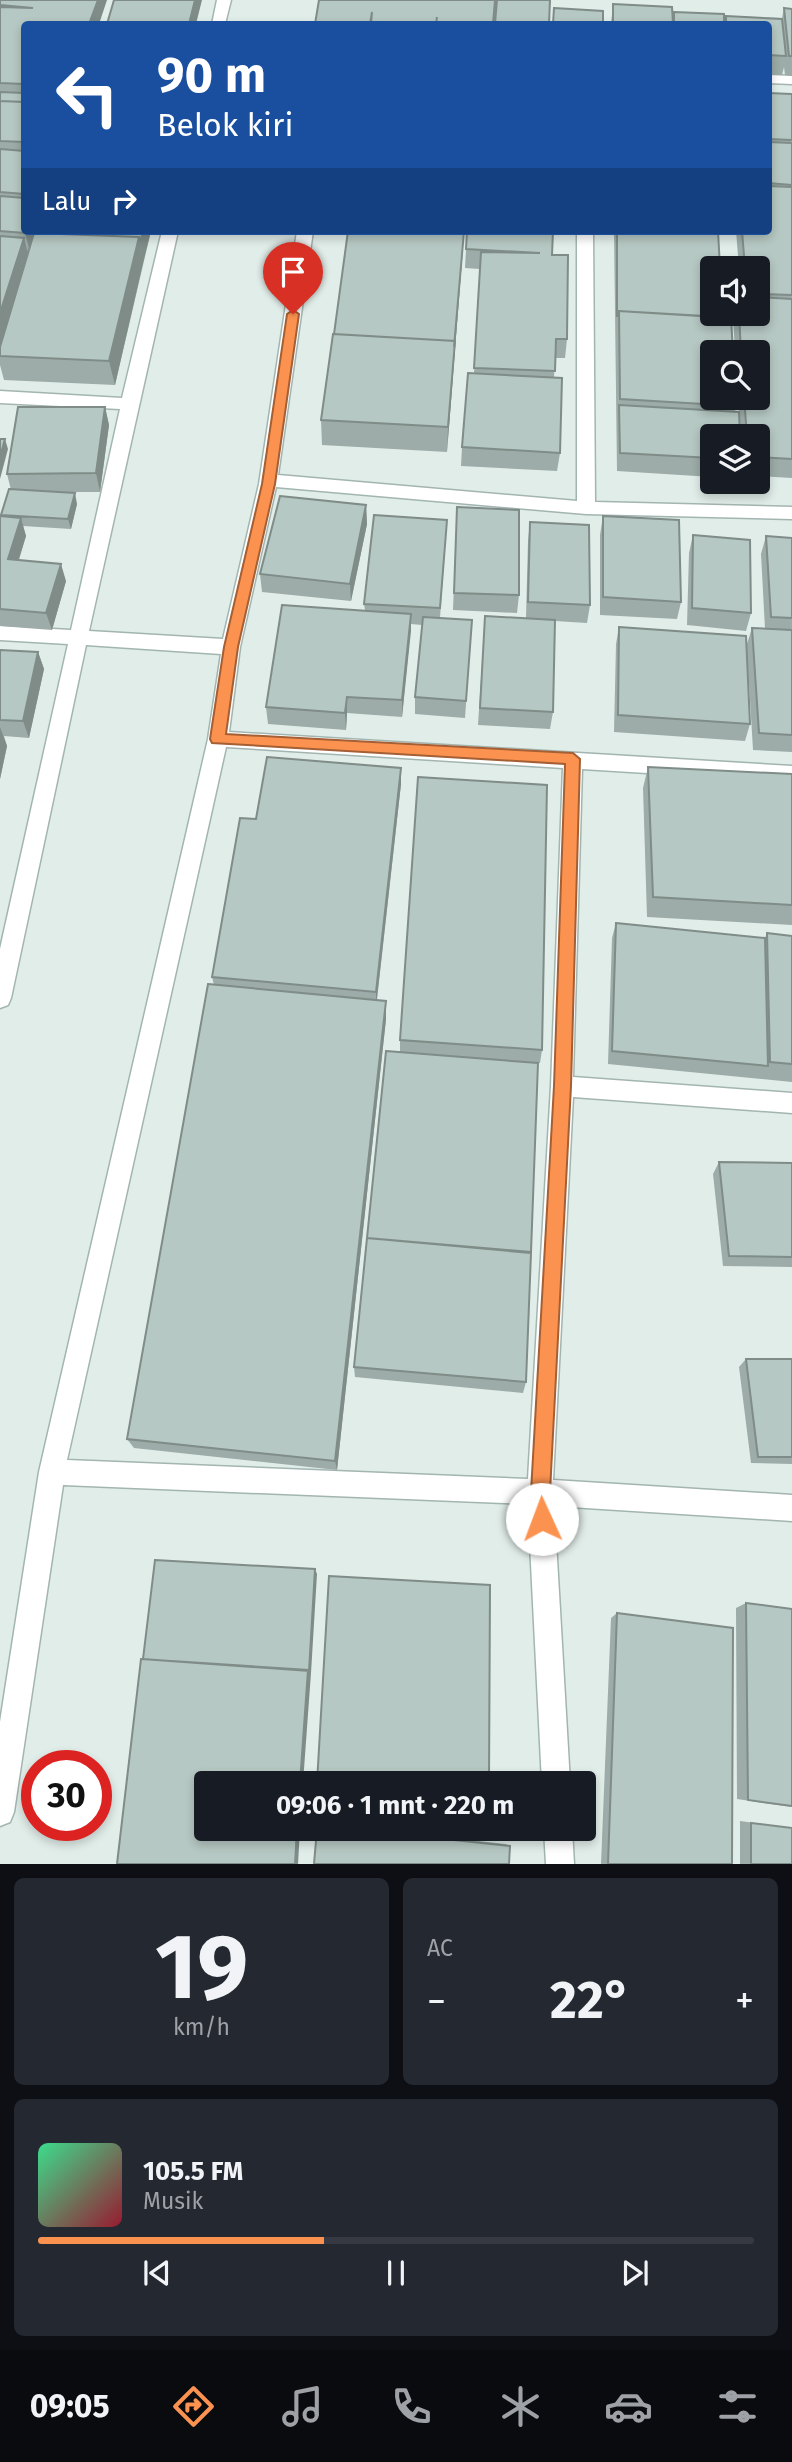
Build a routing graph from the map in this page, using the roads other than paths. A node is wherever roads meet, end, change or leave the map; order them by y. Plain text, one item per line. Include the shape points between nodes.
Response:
1 (224, 0) edge
2 (220, 21) edge
3 (772, 79) edge
4 (792, 80) edge
5 (169, 235) edge
6 (304, 235) edge
7 (585, 235) edge
8 (0, 397) edge
9 (129, 404) junction
10 (269, 480) junction
11 (586, 508) junction
12 (792, 513) edge
13 (0, 634) edge
14 (87, 637) junction
15 (231, 647) junction
16 (218, 739) junction
17 (573, 759) junction
18 (792, 774) edge
19 (0, 998) edge
20 (562, 1086) junction
21 (792, 1102) edge
22 (52, 1472) junction
23 (540, 1492) junction
24 (792, 1508) edge
25 (555, 1771) edge
26 (0, 1812) edge
27 (559, 1841) edge
28 (560, 1864) edge

1 - 2 street
3 - 4 street
5 - 9 street
6 - 10 street
7 - 11 street
8 - 9 street
9 - 14 street
10 - 11 street
10 - 15 street
11 - 12 street
13 - 14 street
14 - 15 street
14 - 19 street
15 - 16 street
16 - 17 street
16 - 22 street
17 - 18 street
17 - 20 street
20 - 21 street
20 - 23 street
22 - 23 street
22 - 26 street
23 - 24 street
23 - 25 street
27 - 28 street

